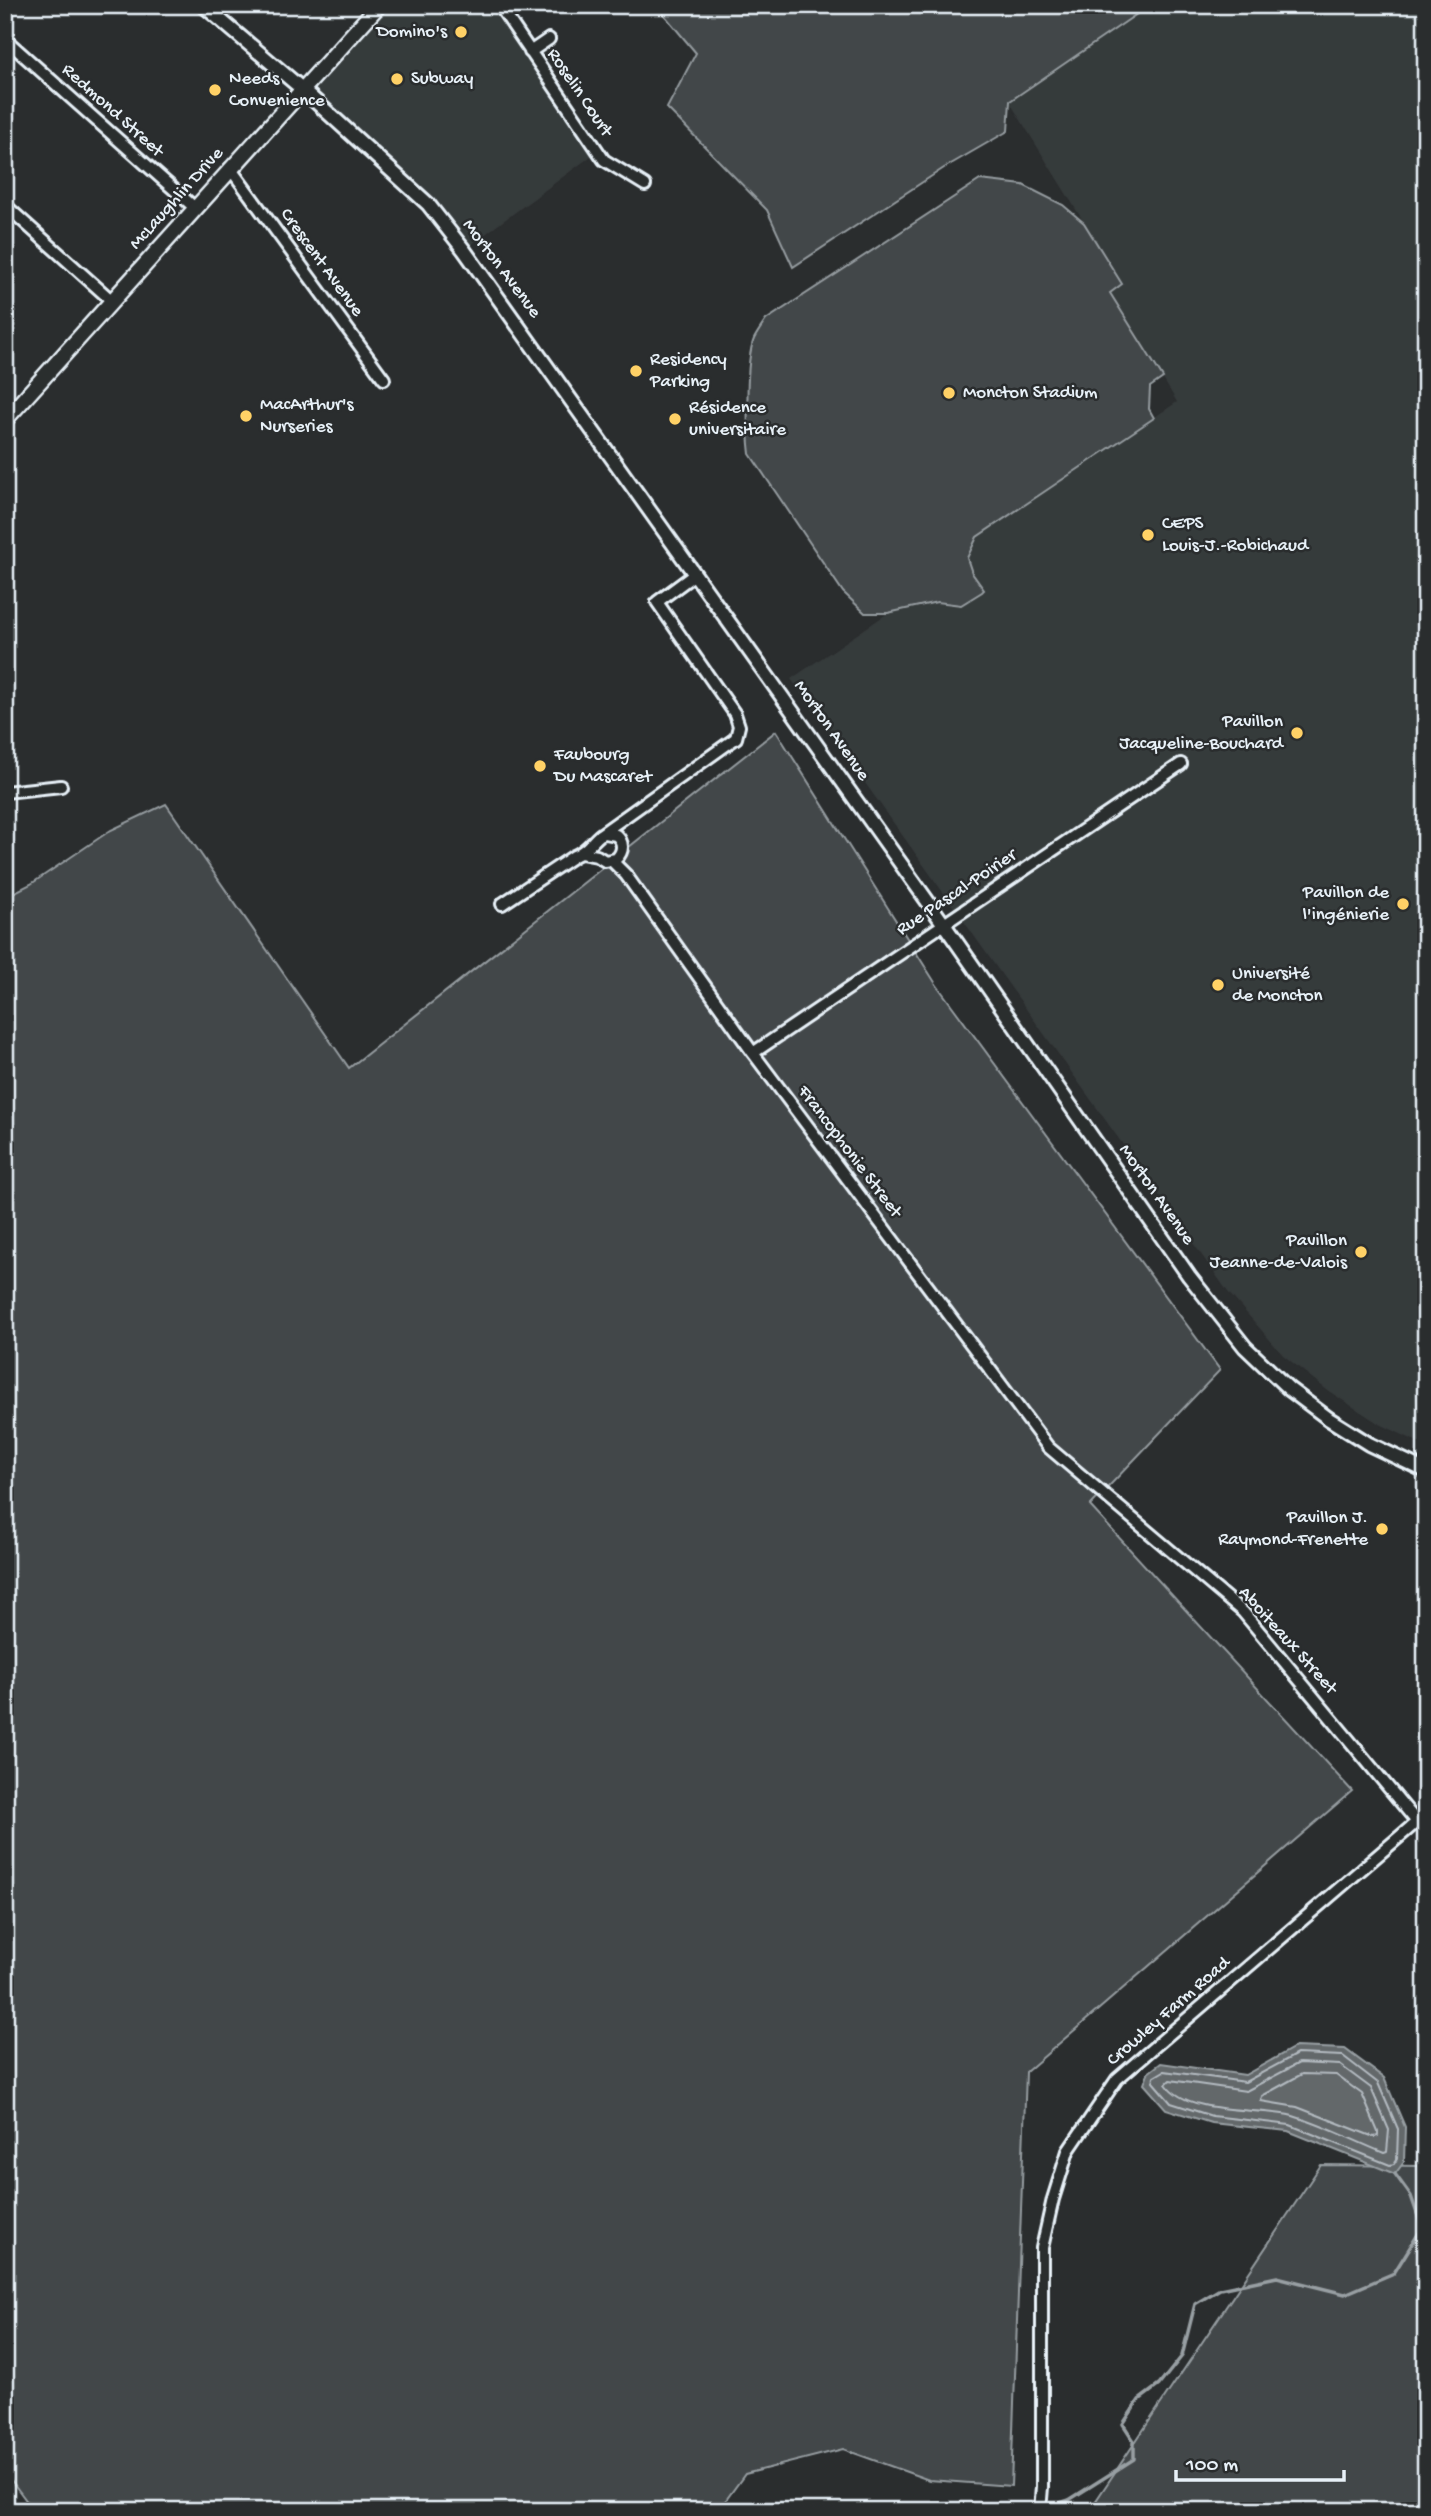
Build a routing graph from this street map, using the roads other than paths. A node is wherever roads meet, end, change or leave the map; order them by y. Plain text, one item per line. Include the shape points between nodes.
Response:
1 (203, 5) edge
2 (379, 5) edge
3 (499, 5) edge
4 (5, 39) edge
5 (549, 39) dead end
6 (530, 52) junction
7 (302, 89) junction
8 (230, 168) junction
9 (645, 185) dead end
10 (5, 205) edge
11 (196, 209) junction
12 (111, 300) junction
13 (384, 379) dead end
14 (6, 417) edge
15 (695, 574) junction
16 (1181, 764) dead end
17 (61, 786) dead end
18 (5, 792) edge
19 (612, 830) junction
20 (594, 844) junction
21 (581, 853) junction
22 (597, 856) junction
23 (616, 858) junction
24 (502, 904) dead end
25 (943, 923) junction
26 (754, 1053) junction
27 (1048, 1447) joint
28 (1426, 1471) edge
29 (1421, 1818) edge
30 (1040, 2511) edge

1 - 7 street, Morton Avenue
2 - 7 main road, McLaughlin Drive
3 - 6 street, Roselin Court
4 - 11 street, Redmond Street
5 - 6 street
6 - 9 street, Roselin Court via 604,160
7 - 8 main road, McLaughlin Drive
7 - 15 street, Morton Avenue via 428,204
8 - 11 main road, McLaughlin Drive
8 - 13 street, Crescent Avenue
10 - 12 street
11 - 12 main road, McLaughlin Drive
12 - 14 main road, McLaughlin Drive
15 - 19 street via 657,602 735,715 738,732 732,742
15 - 25 street, Morton Avenue
16 - 25 street, Rue Pascal-Poirier
17 - 18 street
19 - 20 street via 597,837
19 - 23 street via 622,842
20 - 21 street
20 - 22 street
21 - 22 street
21 - 24 street
22 - 23 street
23 - 26 street, Francophonie Street
25 - 26 street, Rue Pascal-Poirier
25 - 28 street, Morton Avenue via 1189,1276 1245,1347 1329,1419
26 - 27 street, Francophonie Street
27 - 29 street, Aboiteaux Street via 1243,1612
29 - 30 street, Crowley Farm Road via 1117,2078 1069,2151 1052,2199 1042,2248

